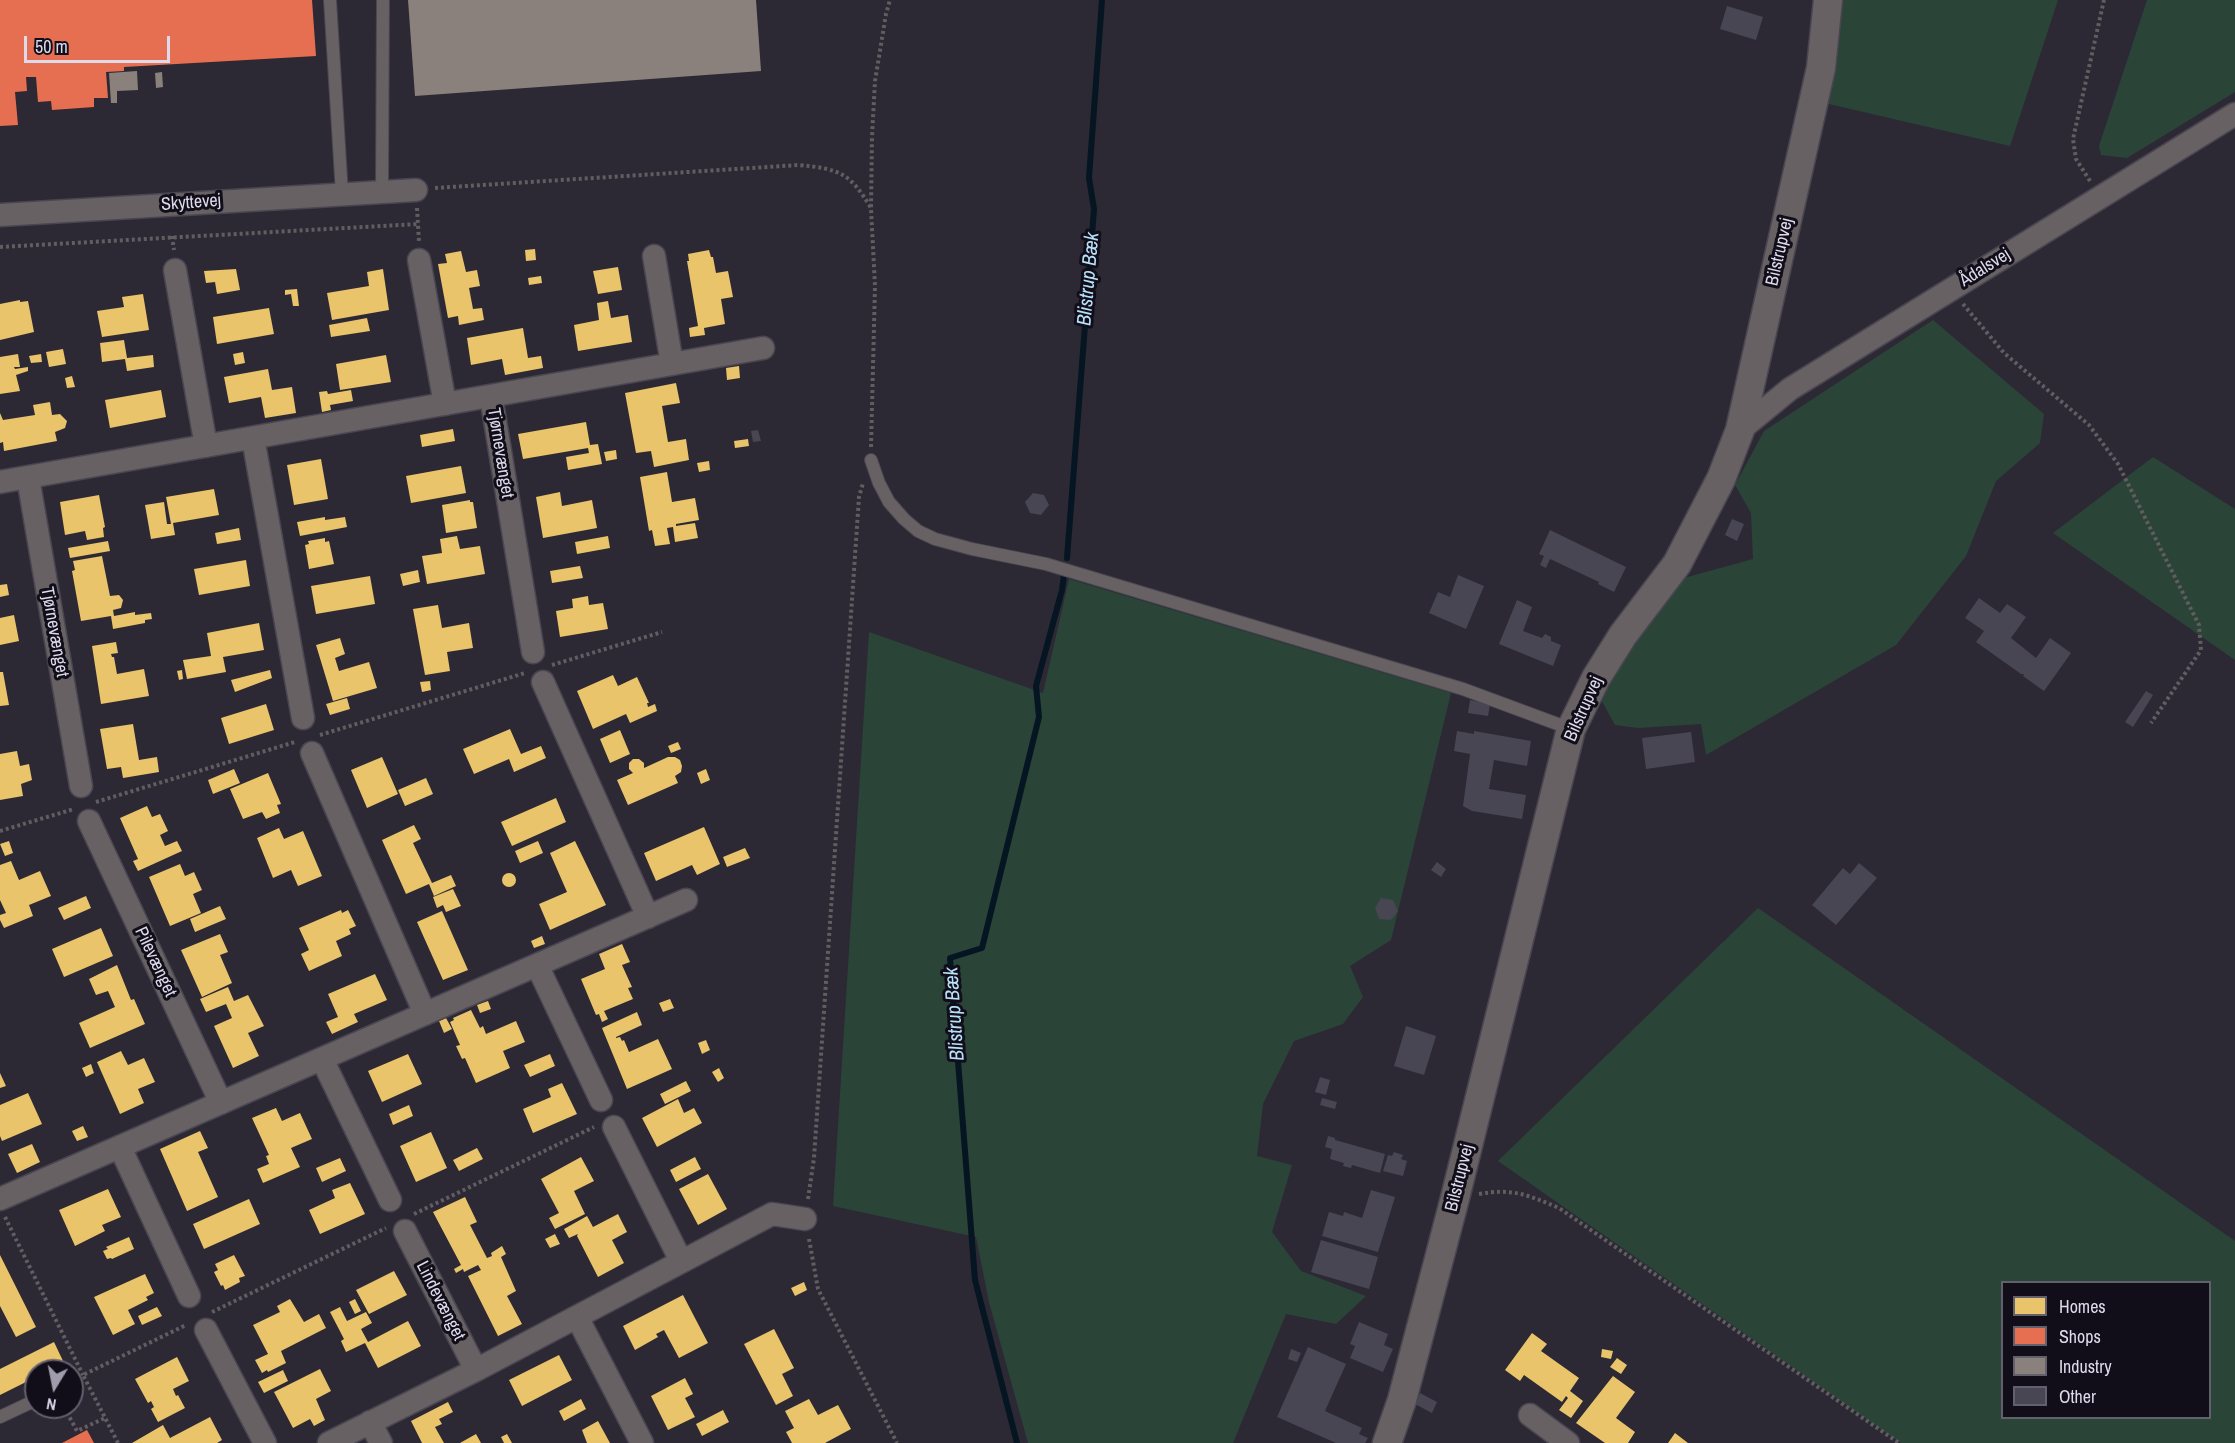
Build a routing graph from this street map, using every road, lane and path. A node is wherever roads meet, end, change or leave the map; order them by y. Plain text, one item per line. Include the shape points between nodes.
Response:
1 (330, 0) edge
2 (383, 0) edge
3 (890, 0) edge
4 (1828, 0) edge
5 (2104, 0) edge
6 (2235, 114) edge
7 (416, 190) junction
8 (382, 192) junction
9 (342, 194) junction
10 (2100, 197) junction
11 (871, 209) junction
12 (0, 215) edge
13 (417, 224) junction
14 (0, 247) edge
15 (654, 256) dead end
16 (420, 260) joint
17 (176, 270) dead end
18 (1951, 290) junction
19 (763, 348) dead end
20 (672, 364) junction
21 (491, 396) junction
22 (445, 404) junction
23 (1740, 430) junction
24 (253, 438) junction
25 (206, 446) junction
26 (871, 460) junction
27 (28, 478) junction
28 (0, 482) edge
29 (662, 632) dead end
30 (539, 668) junction
31 (303, 718) dead end
32 (2151, 723) dead end
33 (1570, 729) junction
34 (309, 743) junction
35 (88, 804) junction
36 (0, 831) edge
37 (686, 900) dead end
38 (648, 917) junction
39 (537, 965) junction
40 (425, 1014) junction
41 (322, 1059) junction
42 (601, 1100) dead end
43 (221, 1103) junction
44 (607, 1125) joint
45 (120, 1147) junction
46 (1455, 1198) junction
47 (0, 1199) edge
48 (390, 1200) dead end
49 (0, 1207) edge
50 (805, 1219) junction
51 (402, 1224) junction
52 (681, 1262) junction
53 (189, 1296) dead end
54 (577, 1317) junction
55 (201, 1322) junction
56 (75, 1359) edge
57 (476, 1370) junction
58 (84, 1375) edge
59 (84, 1377) edge
60 (24, 1406) edge
61 (1530, 1415) dead end
62 (0, 1418) edge
63 (105, 1418) junction
64 (70, 1419) edge
65 (370, 1422) junction
66 (118, 1443) edge
67 (265, 1443) edge
68 (329, 1443) edge
69 (381, 1443) edge
70 (642, 1443) edge
71 (897, 1443) edge
72 (1387, 1443) edge
73 (1568, 1443) edge
74 (1899, 1443) edge

1 - 9 lane
2 - 8 lane
3 - 11 path via 875,81
4 - 23 street, Bilstrupvej via 1821,68
5 - 10 path via 2073,139 2076,159
6 - 10 street, Ådalsvej
7 - 8 street, Skyttevej
7 - 11 path via 799,165 843,175 857,186
7 - 13 path
8 - 9 street, Skyttevej
9 - 12 street, Skyttevej
10 - 18 street, Ådalsvej
11 - 26 path via 875,286
13 - 14 path
13 - 16 path
15 - 20 street
16 - 22 street
17 - 25 street
18 - 23 street, Ådalsvej via 1790,389
18 - 32 path via 2004,353 2089,425 2118,464 2199,625 2201,650
19 - 20 street, Tjørnevænget
20 - 21 street, Tjørnevænget
21 - 22 street, Tjørnevænget
21 - 30 street, Tjørnevænget
22 - 24 street, Tjørnevænget
23 - 33 street, Bilstrupvej via 1721,479 1677,564 1623,635
24 - 25 street, Tjørnevænget
24 - 31 street
25 - 27 street, Tjørnevænget
26 - 33 lane via 889,502 903,519 935,539 1057,567 1463,689
26 - 50 path via 859,497 814,1158
27 - 28 street, Tjørnevænget
27 - 35 street, Tjørnevænget
29 - 30 path
30 - 34 path
30 - 38 street
33 - 46 street, Bilstrupvej
34 - 35 path
34 - 40 street
35 - 36 path
35 - 43 street, Pilevænget
37 - 38 street
38 - 39 street
39 - 40 street
39 - 42 street
40 - 41 street
41 - 43 street
41 - 48 street
43 - 45 street
44 - 51 path
44 - 52 street
45 - 47 street
45 - 53 street
46 - 72 street, Bilstrupvej
46 - 74 path via 1501,1190 1528,1195 1559,1208
49 - 56 path
50 - 52 street via 772,1214
50 - 71 path via 818,1289
51 - 55 path
51 - 57 street, Lindevænget
52 - 54 street
54 - 57 street
54 - 70 street
55 - 58 path
55 - 67 street
57 - 65 street
59 - 63 path
60 - 62 lane
61 - 73 street
63 - 64 path via 77,1431
63 - 66 path
65 - 68 street
65 - 69 street

